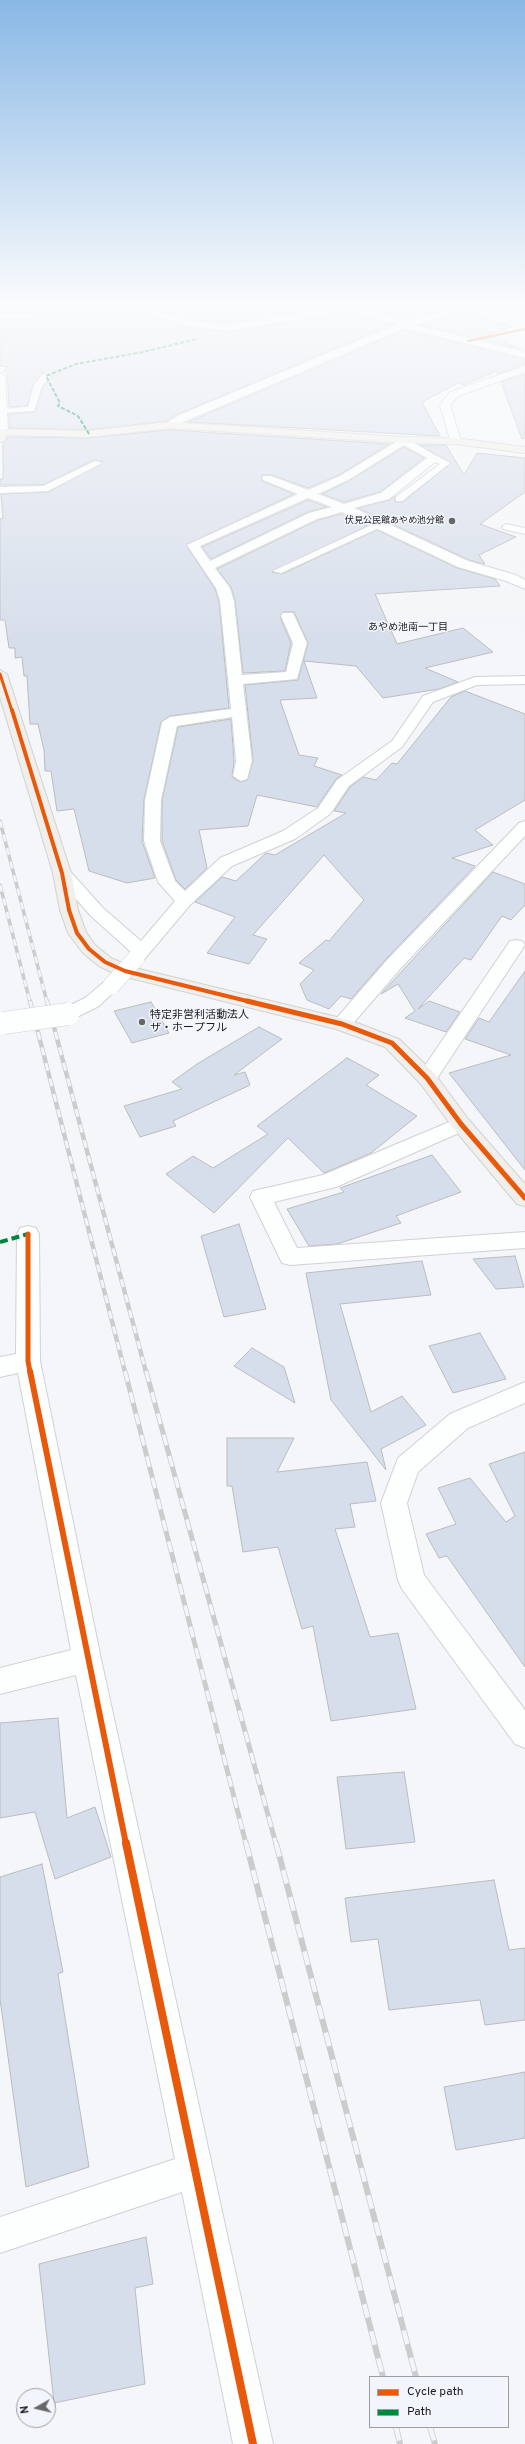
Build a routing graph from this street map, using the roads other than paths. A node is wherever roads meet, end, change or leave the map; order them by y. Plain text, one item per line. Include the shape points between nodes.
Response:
1 (2, 417) edge
2 (183, 417) edge
3 (448, 417) edge
4 (169, 425) junction
5 (1, 435) edge
6 (404, 440) junction
7 (455, 441) junction
8 (525, 450) edge
9 (434, 458) junction
10 (98, 463) dead end
11 (267, 478) dead end
12 (0, 490) edge
13 (308, 493) junction
14 (399, 500) dead end
15 (342, 507) junction
16 (378, 526) junction
17 (506, 527) dead end
18 (525, 531) edge
19 (209, 566) junction
20 (278, 571) dead end
21 (525, 585) edge
22 (288, 616) dead end
23 (0, 674) edge
24 (235, 680) junction
25 (525, 680) edge
26 (239, 712) junction
27 (7, 719) edge
28 (241, 776) dead end
29 (525, 826) edge
30 (62, 873) junction
31 (184, 901) junction
32 (516, 945) dead end
33 (139, 955) junction
34 (342, 1024) junction
35 (2, 1025) edge
36 (427, 1078) junction
37 (461, 1124) junction
38 (525, 1198) edge
39 (28, 1234) dead end
40 (525, 1240) edge
41 (14, 1364) edge
42 (525, 1392) edge
43 (86, 1659) junction
44 (0, 1681) edge
45 (525, 1734) edge
46 (194, 2170) junction
47 (0, 2235) edge
48 (253, 2444) edge

1 - 5 street
2 - 4 street
3 - 7 street
4 - 5 street via 89,434
4 - 6 street
6 - 7 street
6 - 9 street
6 - 13 street via 344,478
7 - 8 street
9 - 14 lane via 446,463
9 - 15 street via 385,496
10 - 12 lane via 45,489
11 - 13 street
13 - 15 street
13 - 19 street via 192,545
15 - 16 street
15 - 19 street via 314,516
16 - 20 lane
16 - 21 street via 463,564 511,578
17 - 18 lane
19 - 24 street via 223,588 227,601
22 - 24 street via 300,643 292,676
23 - 27 street
24 - 26 street
25 - 31 street via 475,681 428,699 397,744 342,783 324,811 289,835 226,862
26 - 28 street via 244,761
26 - 31 street via 170,722 152,800 152,841 166,882
27 - 30 street
29 - 34 street via 394,964
30 - 33 street
30 - 34 street via 69,910 77,933 89,949 105,962 125,972
31 - 33 street
32 - 36 street
33 - 35 street, bridge via 111,986 92,1002 68,1014
34 - 36 street via 392,1043
36 - 37 street
37 - 38 street
37 - 40 street via 328,1182 261,1197 290,1257
39 - 41 street
41 - 43 street
42 - 45 street via 459,1421 408,1466 394,1503 412,1580
43 - 44 street
43 - 46 street
46 - 47 street
46 - 48 street

